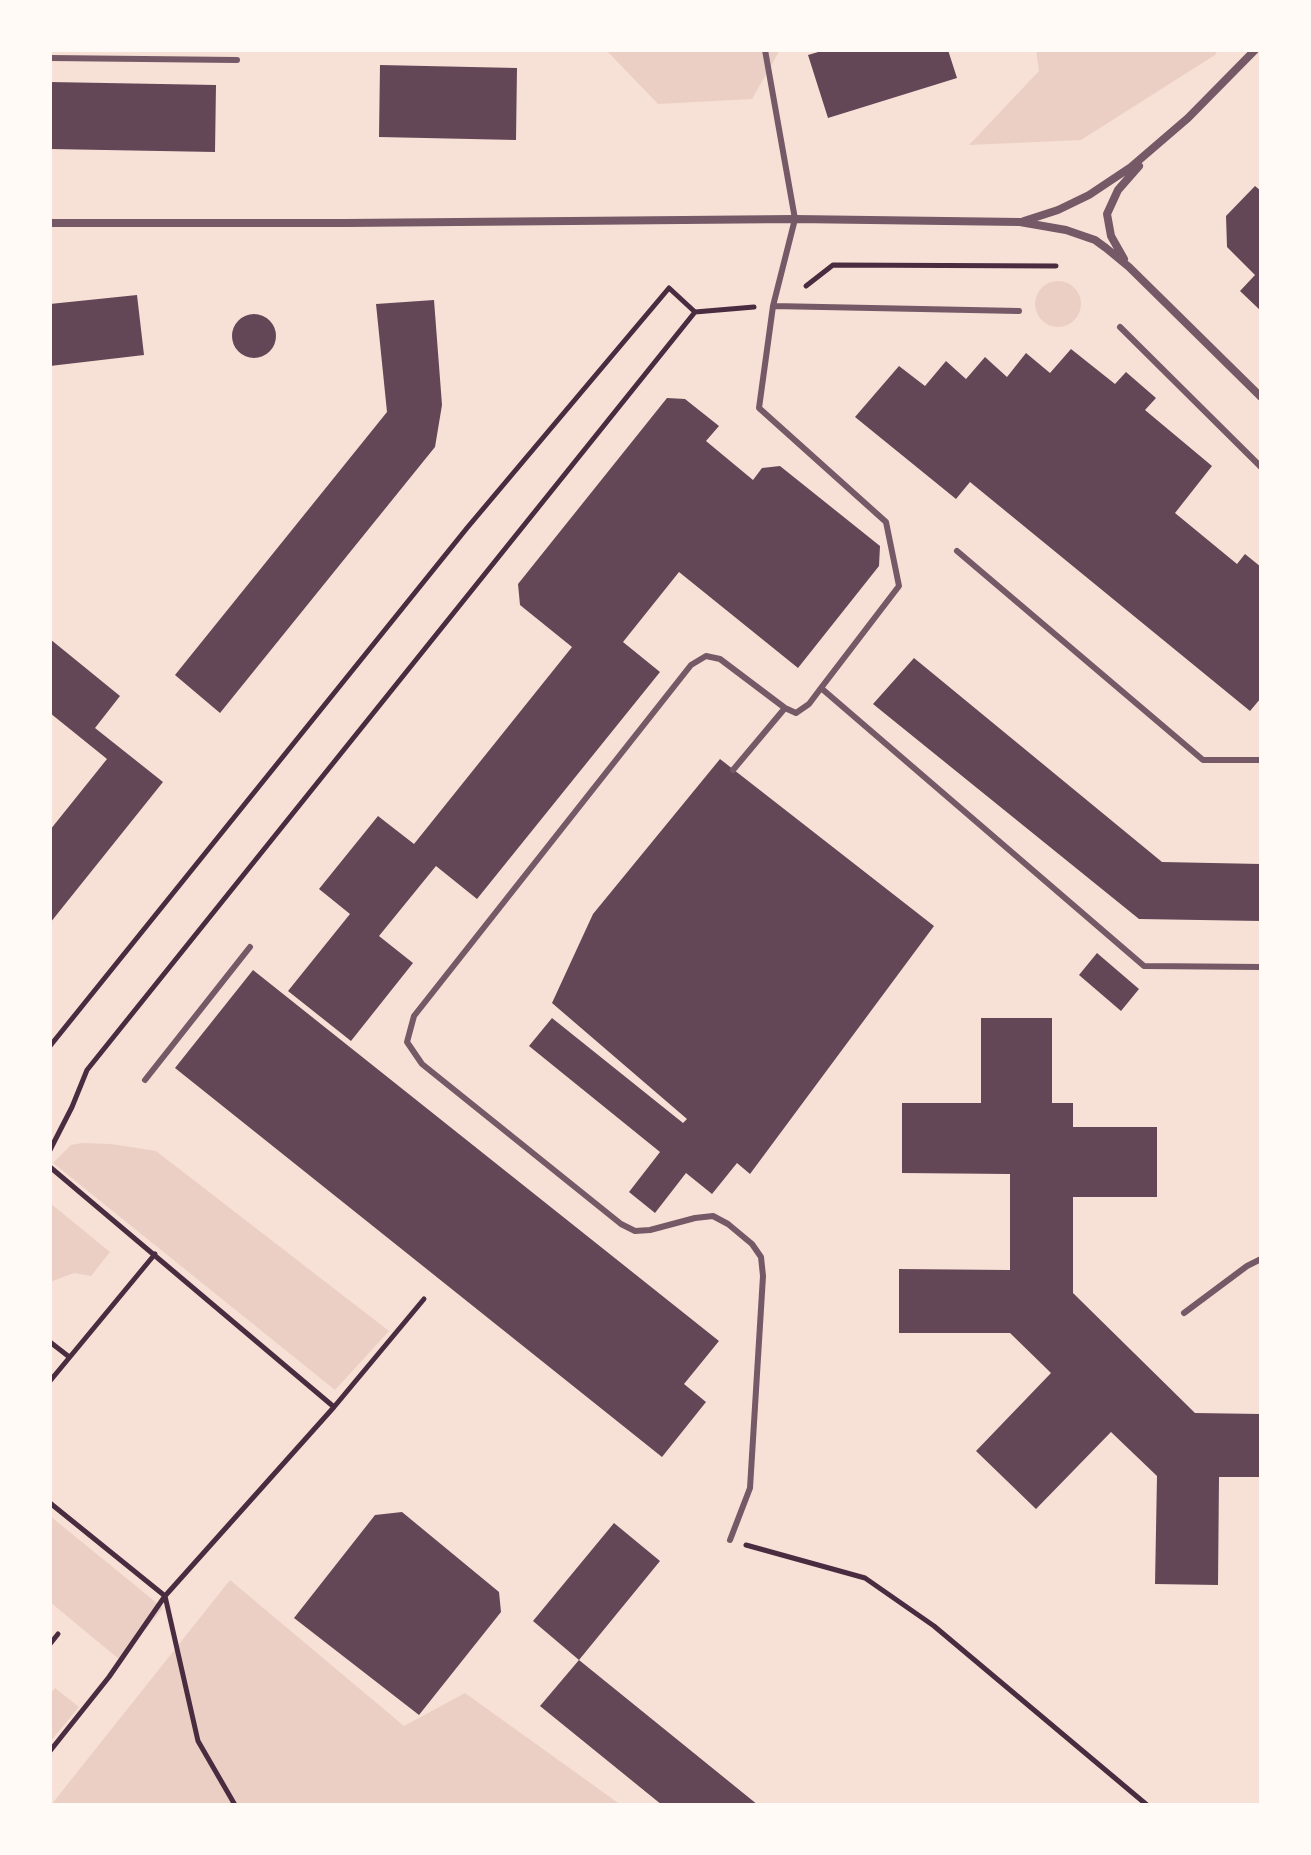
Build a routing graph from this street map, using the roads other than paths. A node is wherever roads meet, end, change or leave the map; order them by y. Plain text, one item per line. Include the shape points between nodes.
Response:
1 (765, 50) edge
2 (1255, 50) edge
3 (50, 58) edge
4 (237, 60) dead end
5 (1152, 151) junction
6 (795, 219) junction
7 (1020, 222) junction
8 (50, 223) edge
9 (1129, 267) junction
10 (773, 306) junction
11 (1019, 311) dead end
12 (1120, 327) dead end
13 (1261, 397) edge
14 (1261, 467) edge
15 (957, 551) dead end
16 (821, 688) junction
17 (785, 708) junction
18 (1261, 760) edge
19 (733, 770) dead end
20 (250, 947) dead end
21 (1261, 967) edge
22 (145, 1080) dead end
23 (1261, 1259) edge
24 (1184, 1313) dead end
25 (730, 1540) road end

1 - 6 lane
2 - 5 street
3 - 4 lane
5 - 7 street via 1089,195
5 - 9 street via 1118,190 1107,214 1111,236
6 - 7 street
6 - 8 street
6 - 10 lane
7 - 9 street via 1095,240
9 - 13 street
10 - 11 lane
10 - 16 lane via 759,408 886,522 899,586
12 - 14 lane
15 - 18 lane via 1203,760
16 - 17 lane via 796,713
16 - 21 lane via 1144,966
17 - 19 lane
17 - 25 lane via 720,659 706,656 691,665 414,1016 407,1042 422,1064 621,1224 635,1231 650,1230 713,1216 752,1244 761,1257 750,1488
20 - 22 lane
23 - 24 lane

